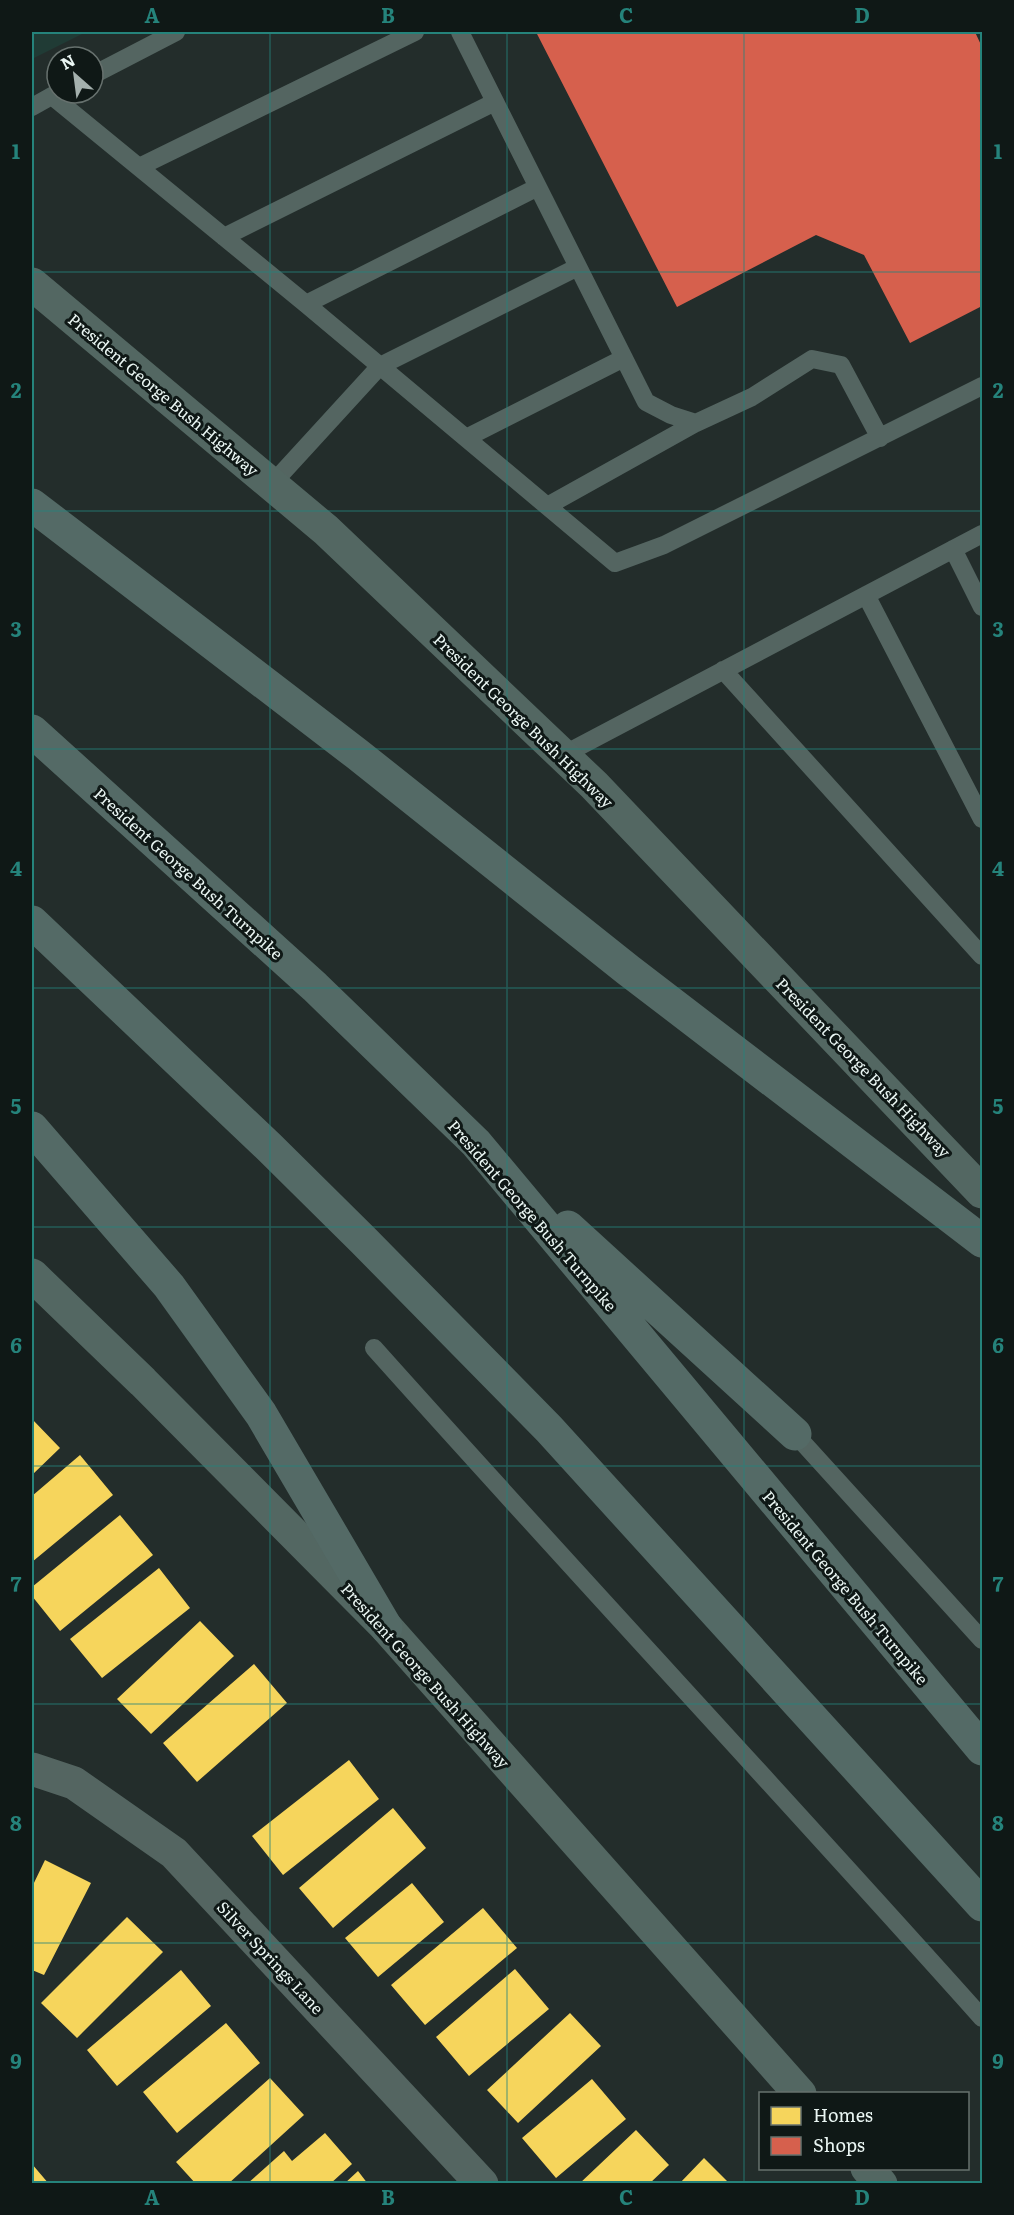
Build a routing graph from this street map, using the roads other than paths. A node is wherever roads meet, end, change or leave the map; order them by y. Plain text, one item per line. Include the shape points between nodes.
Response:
1 (176, 32) edge
2 (415, 32) edge
3 (460, 32) edge
4 (105, 69) edge
5 (495, 102) junction
6 (68, 105) edge
7 (139, 167) junction
8 (538, 187) junction
9 (224, 237) junction
10 (578, 267) junction
11 (32, 284) edge
12 (306, 304) junction
13 (624, 358) junction
14 (380, 366) junction
15 (982, 386) edge
16 (696, 423) junction
17 (466, 438) junction
18 (880, 438) junction
19 (272, 484) junction
20 (32, 505) edge
21 (547, 506) junction
22 (982, 534) edge
23 (953, 549) junction
24 (866, 595) junction
25 (982, 607) edge
26 (723, 670) junction
27 (32, 731) edge
28 (563, 755) junction
29 (982, 819) edge
30 (32, 922) edge
31 (982, 956) edge
32 (32, 1128) edge
33 (476, 1143) junction
34 (982, 1192) edge
35 (982, 1241) edge
36 (32, 1275) edge
37 (374, 1348) dead end
38 (795, 1434) joint
39 (386, 1628) junction
40 (982, 1640) edge
41 (982, 1749) edge
42 (32, 1769) edge
43 (982, 1905) edge
44 (982, 2018) edge
45 (798, 2092) edge
46 (868, 2170) edge
47 (482, 2184) edge
48 (881, 2184) edge

1 - 4 lane
2 - 7 lane
3 - 5 lane
5 - 8 lane
5 - 9 lane
6 - 7 lane
7 - 9 lane
8 - 10 lane
8 - 12 lane
9 - 12 lane
10 - 13 lane
10 - 14 lane
11 - 19 main road, President George Bush Highway
12 - 14 lane
13 - 16 lane via 646,402 671,416
13 - 17 lane
14 - 17 lane
14 - 19 lane
15 - 18 lane
16 - 18 lane via 752,397 812,359 841,365
16 - 21 lane
17 - 21 lane
18 - 21 lane via 664,545 615,563
19 - 28 main road, President George Bush Highway via 326,530
20 - 35 highway
22 - 23 lane
23 - 24 lane
23 - 25 lane
24 - 26 lane
24 - 29 lane
26 - 28 lane
26 - 31 lane
27 - 33 highway, President George Bush Turnpike via 315,987
28 - 34 main road, President George Bush Highway
30 - 43 highway via 363,1239 549,1429
32 - 39 highway via 169,1286 261,1414
33 - 38 highway
33 - 41 highway, President George Bush Turnpike
36 - 39 main road, President George Bush Highway
37 - 44 lane
38 - 40 lane
39 - 45 main road, President George Bush Highway
42 - 47 street, Silver Springs Lane via 74,1783 174,1853
46 - 48 main road

